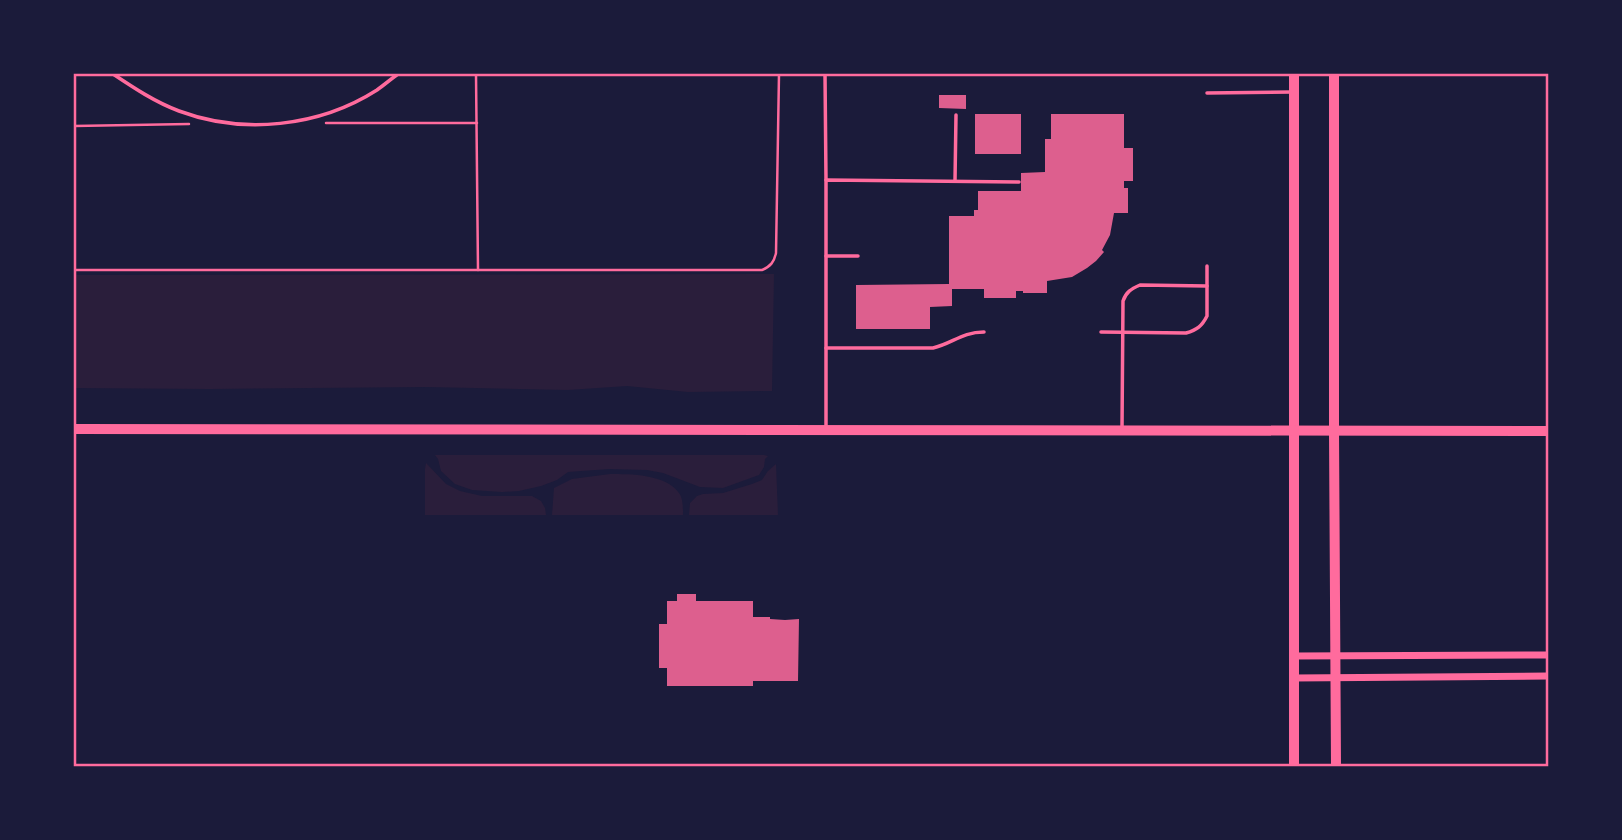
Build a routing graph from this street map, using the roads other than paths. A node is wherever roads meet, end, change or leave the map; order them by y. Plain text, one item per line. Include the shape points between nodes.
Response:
1 (113, 74) edge
2 (398, 74) edge
3 (825, 74) edge
4 (1294, 74) edge
5 (1334, 74) edge
6 (1294, 92) junction
7 (1207, 93) dead end
8 (956, 115) dead end
9 (826, 180) junction
10 (955, 181) junction
11 (1019, 182) dead end
12 (826, 256) junction
13 (858, 256) dead end
14 (1207, 266) dead end
15 (1207, 286) junction
16 (984, 331) dead end
17 (1101, 332) dead end
18 (1122, 332) junction
19 (826, 348) junction
20 (74, 429) edge
21 (826, 429) junction
22 (1122, 430) junction
23 (1549, 431) edge
24 (1294, 432) junction
25 (1334, 432) junction
26 (1549, 655) edge
27 (1294, 656) junction
28 (1335, 656) junction
29 (1549, 676) edge
30 (1335, 677) junction
31 (1294, 678) junction
32 (1294, 766) edge
33 (1336, 766) edge

1 - 2 lane via 179,111 219,122 260,125 340,109
3 - 9 lane
4 - 6 main road
5 - 25 main road
6 - 7 lane
6 - 24 main road
8 - 10 lane
9 - 10 lane
9 - 12 lane
10 - 11 lane
12 - 13 lane
12 - 19 lane
14 - 15 lane
15 - 18 lane via 1207,316 1196,330
15 - 18 lane via 1132,288 1122,301
16 - 19 lane via 933,348
17 - 18 lane
18 - 22 lane
19 - 21 lane
20 - 21 main road
21 - 22 main road
22 - 24 main road
23 - 25 main road
24 - 25 main road
24 - 27 main road
25 - 28 main road
26 - 28 street
27 - 28 street
27 - 31 main road
28 - 30 main road
29 - 30 street
30 - 31 street
30 - 33 main road
31 - 32 main road

